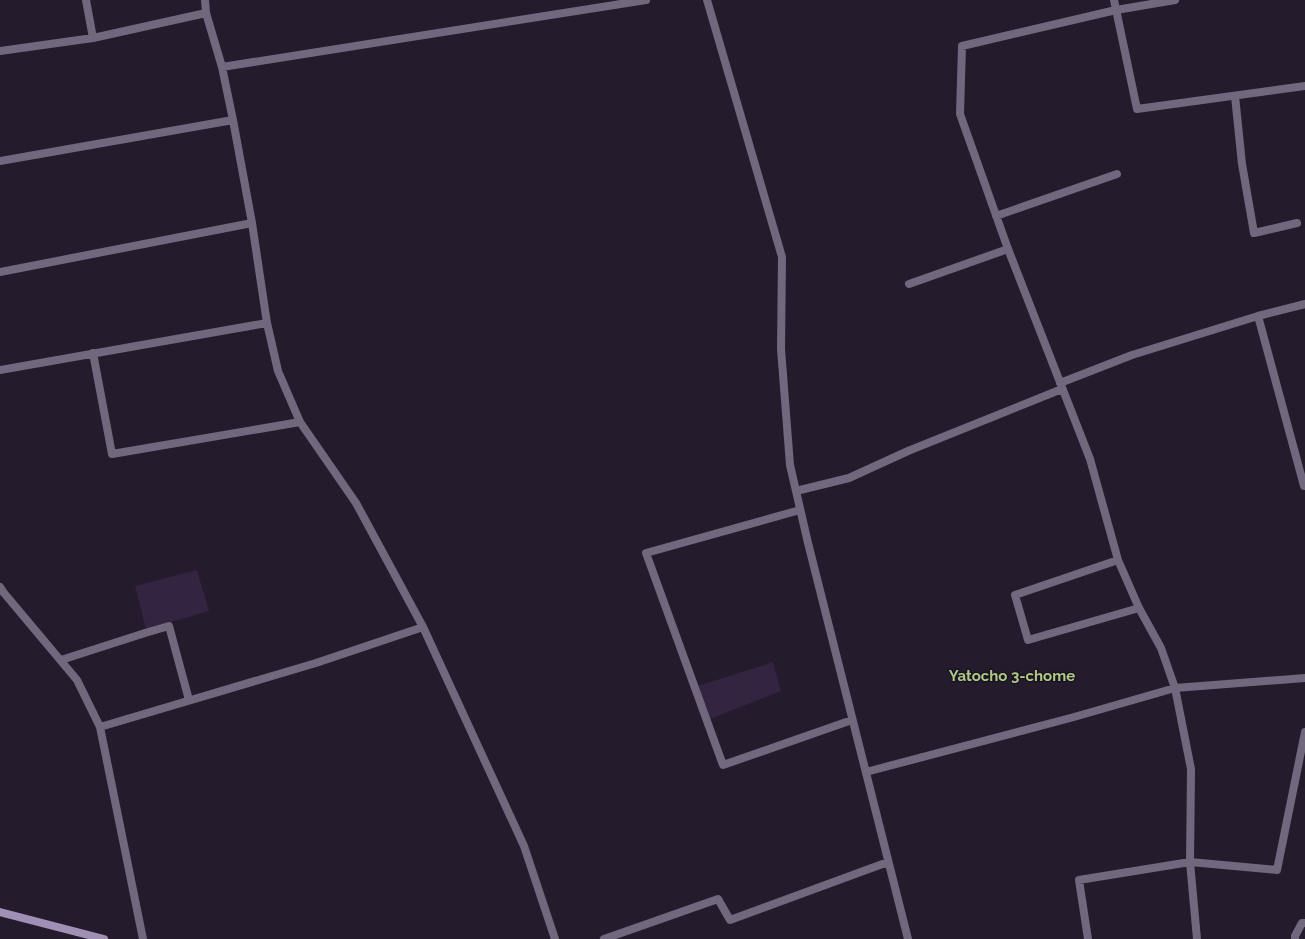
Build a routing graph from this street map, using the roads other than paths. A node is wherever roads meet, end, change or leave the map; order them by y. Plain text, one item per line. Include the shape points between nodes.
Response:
1 (86, 0) edge
2 (205, 0) edge
3 (646, 0) edge
4 (707, 0) edge
5 (1114, 0) edge
6 (1175, 0) edge
7 (1116, 10) junction
8 (206, 13) junction
9 (93, 38) junction
10 (0, 51) edge
11 (222, 67) junction
12 (1305, 86) edge
13 (1235, 96) junction
14 (233, 120) junction
15 (0, 161) edge
16 (1117, 174) dead end
17 (996, 216) junction
18 (252, 223) junction
19 (1298, 223) dead end
20 (1008, 249) junction
21 (0, 272) edge
22 (909, 284) dead end
23 (1305, 304) edge
24 (1258, 316) junction
25 (267, 323) junction
26 (93, 353) junction
27 (0, 370) edge
28 (1061, 386) junction
29 (300, 422) junction
30 (1305, 486) edge
31 (796, 491) junction
32 (800, 510) junction
33 (1118, 560) junction
34 (0, 587) edge
35 (1139, 608) junction
36 (423, 627) junction
37 (60, 660) junction
38 (1305, 678) edge
39 (1175, 688) junction
40 (189, 700) junction
41 (852, 720) junction
42 (100, 727) junction
43 (1305, 732) edge
44 (866, 772) junction
45 (888, 862) junction
46 (1190, 862) junction
47 (0, 912) edge
48 (1305, 923) edge
49 (104, 939) edge
50 (143, 939) edge
51 (555, 939) edge
52 (604, 939) edge
53 (908, 939) edge
54 (1088, 939) edge
55 (1197, 939) edge
56 (1294, 939) edge

1 - 9 street
2 - 8 street
3 - 11 street
4 - 31 street via 782,257 781,349 790,465
5 - 7 street
6 - 7 street
7 - 13 street via 1137,109
7 - 17 street via 962,46 960,114
8 - 9 street
8 - 11 street
9 - 10 street
11 - 14 street
12 - 13 street
13 - 19 street via 1242,164 1254,233
14 - 15 street
14 - 18 street
16 - 17 street
17 - 20 street
18 - 21 street
18 - 25 street
20 - 22 street
20 - 28 street
23 - 24 street
24 - 28 street via 1132,355
24 - 30 street
25 - 26 street
25 - 29 street via 278,371
26 - 27 street
26 - 29 street via 112,454
28 - 31 street via 849,478
28 - 33 street via 1090,459
29 - 36 street via 356,503
31 - 32 street
32 - 41 street
32 - 41 street via 646,553 723,765
33 - 35 street
33 - 35 street via 1015,595 1028,640
34 - 37 street
35 - 39 street via 1160,648
36 - 40 street via 316,663
36 - 51 street via 524,846
37 - 40 street via 169,626
37 - 42 street via 77,680
38 - 39 street
39 - 44 street
39 - 46 street via 1191,769
40 - 42 street
41 - 44 street
42 - 50 street
43 - 46 street via 1277,870
44 - 45 street
45 - 52 street via 730,920 718,899
45 - 53 street
46 - 54 street via 1079,880
46 - 55 street
47 - 49 main road
48 - 56 street via 1302,923

